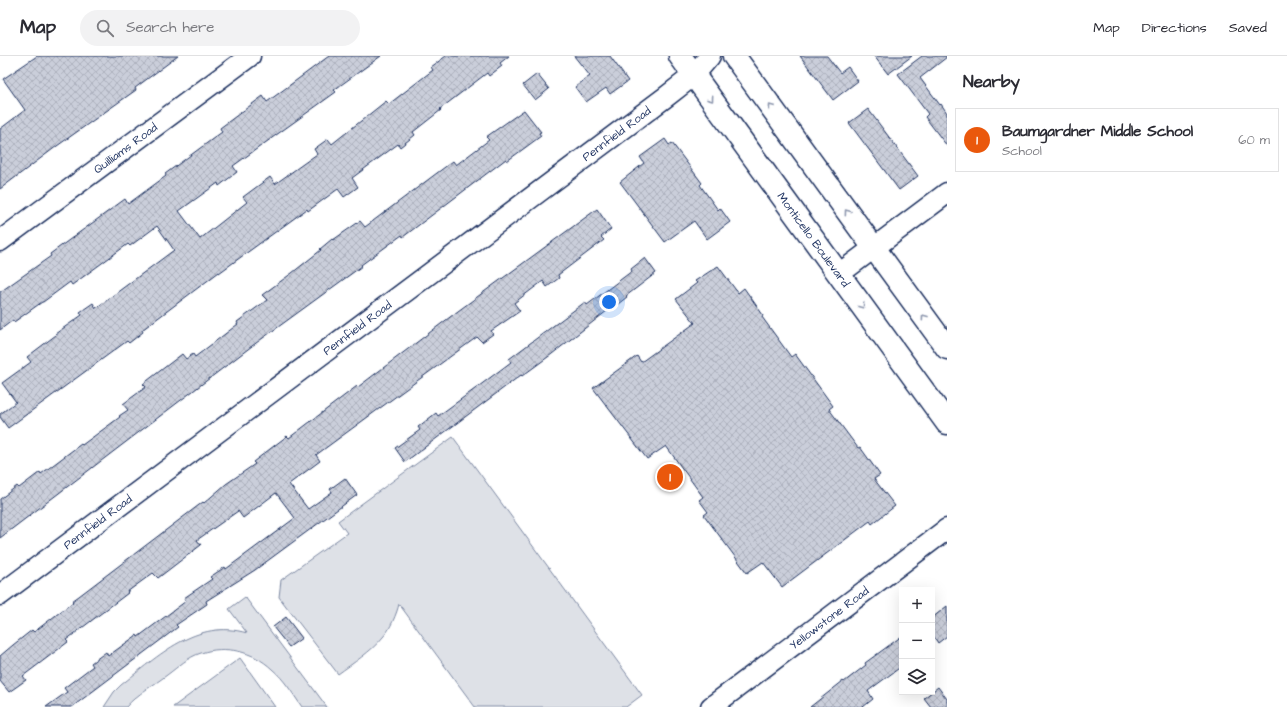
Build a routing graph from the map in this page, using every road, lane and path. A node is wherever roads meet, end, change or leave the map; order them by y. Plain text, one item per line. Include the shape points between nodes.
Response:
1 (250, 56) edge
2 (680, 56) edge
3 (710, 56) edge
4 (734, 56) edge
5 (694, 75) junction
6 (947, 193) edge
7 (0, 241) edge
8 (874, 248) junction
9 (839, 274) junction
10 (947, 348) edge
11 (947, 423) edge
12 (947, 529) edge
13 (0, 595) edge
14 (711, 707) edge

1 - 7 street, Quilliams Road
2 - 5 main road, Monticello Boulevard
3 - 5 street, Pennfield Road
8 -> 4 main road
5 -> 9 main road, Monticello Boulevard
5 - 13 street, Pennfield Road
6 - 8 street
8 - 9 street
10 -> 8 main road
9 -> 11 main road, Monticello Boulevard
12 - 14 street, Yellowstone Road

